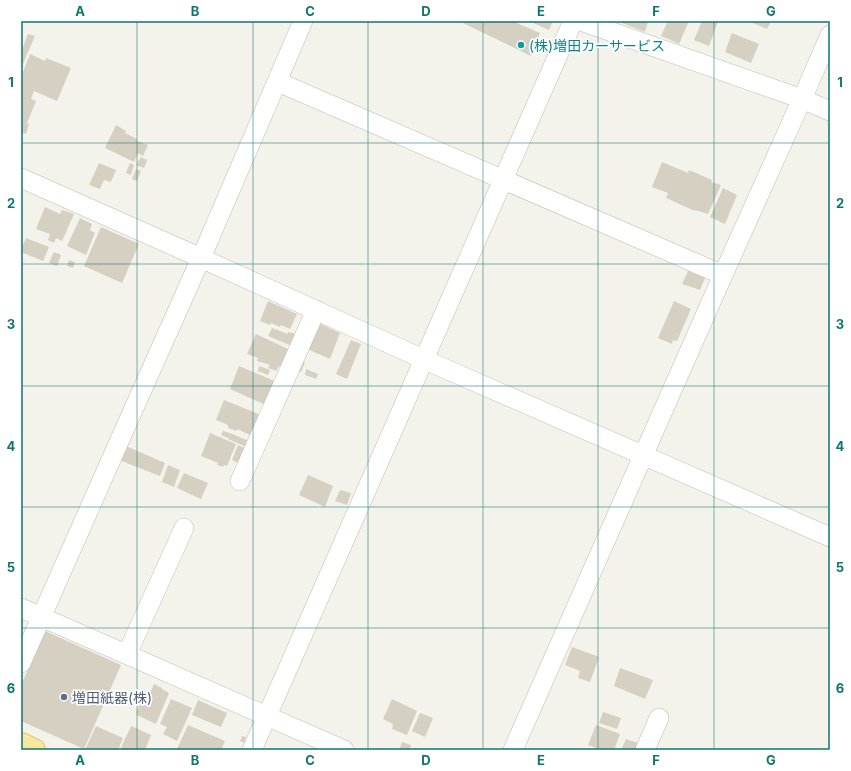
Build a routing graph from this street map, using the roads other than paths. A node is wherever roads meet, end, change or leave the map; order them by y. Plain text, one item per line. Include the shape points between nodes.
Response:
1 (303, 21) edge
2 (573, 21) edge
3 (581, 21) edge
4 (830, 35) edge
5 (278, 82) junction
6 (802, 99) junction
7 (830, 111) edge
8 (21, 178) edge
9 (503, 180) junction
10 (201, 258) junction
11 (723, 275) junction
12 (316, 310) junction
13 (423, 359) junction
14 (644, 455) junction
15 (240, 481) dead end
16 (184, 528) dead end
17 (830, 537) edge
18 (21, 608) edge
19 (42, 617) junction
20 (127, 654) junction
21 (21, 663) edge
22 (267, 716) junction
23 (659, 718) dead end
24 (21, 744) edge
25 (34, 750) edge
26 (252, 750) edge
27 (344, 750) edge
28 (513, 750) edge
29 (645, 750) edge

1 - 5 street
2 - 9 street
3 - 6 street
4 - 6 street
5 - 9 street
5 - 10 street
6 - 7 street
6 - 11 street
8 - 10 street
9 - 11 street
9 - 13 street
10 - 12 street
10 - 19 street
11 - 14 street
12 - 13 street
12 - 15 street
13 - 14 street
13 - 22 street
14 - 17 street
14 - 28 street
16 - 20 street
18 - 19 street
19 - 20 street
19 - 21 street
20 - 22 street
22 - 26 street
22 - 27 street
23 - 29 street
24 - 25 main road

